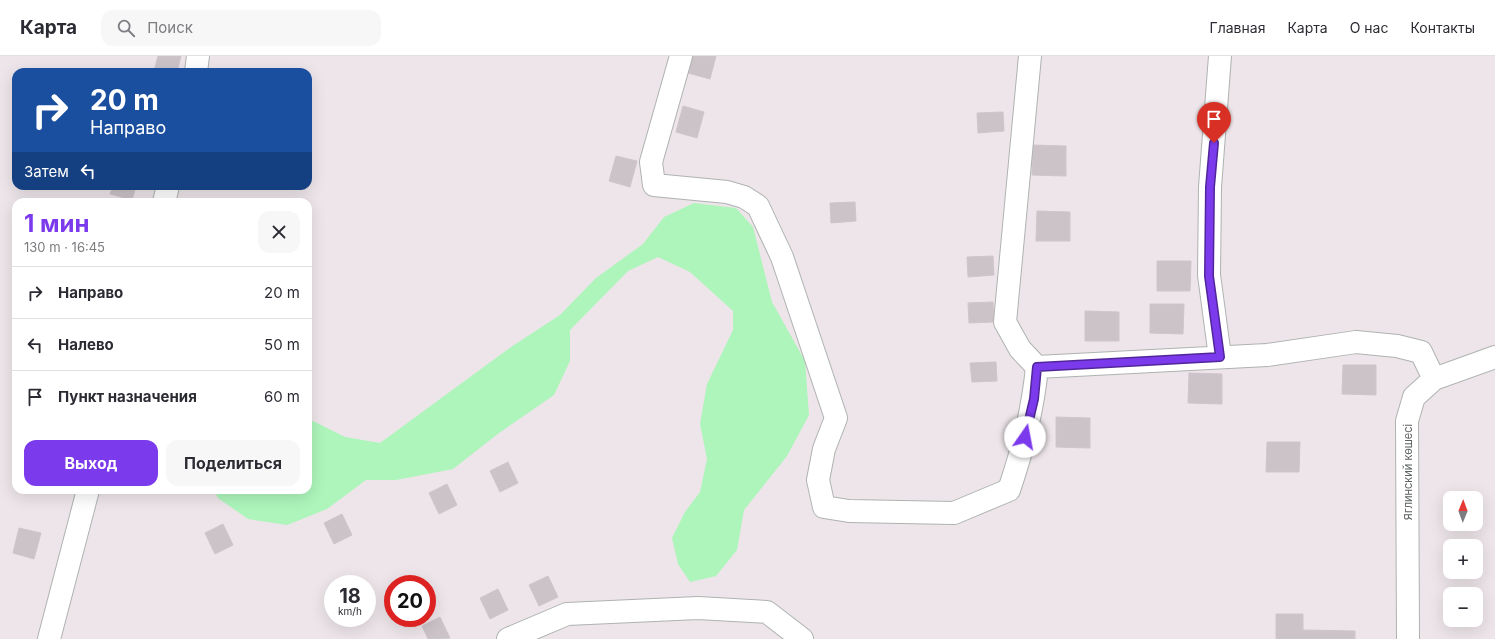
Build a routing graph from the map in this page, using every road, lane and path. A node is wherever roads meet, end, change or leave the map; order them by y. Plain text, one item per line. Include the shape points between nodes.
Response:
1 (198, 56) edge
2 (681, 56) edge
3 (1030, 56) edge
4 (1220, 56) edge
5 (196, 68) edge
6 (1220, 357) junction
7 (1495, 357) edge
8 (1037, 367) junction
9 (1434, 379) junction
10 (87, 494) edge
11 (49, 639) edge
12 (508, 639) edge
13 (802, 639) edge
14 (1408, 639) edge

1 - 5 street
2 - 8 street via 650,162 654,185 728,192 744,197 758,206 782,256 836,418 824,449 818,480 824,507 848,511 954,513 1009,490 1023,450 1034,399
3 - 8 street via 1005,322 1020,350
4 - 6 street via 1210,187 1209,276
6 - 8 street
6 - 9 street via 1267,355 1356,342 1397,346 1421,352
7 - 9 street, Яглинский көшесі
9 - 14 street, Яглинский көшесі via 1414,397 1407,421
10 - 11 street
12 - 13 street via 567,614 698,608 767,612

